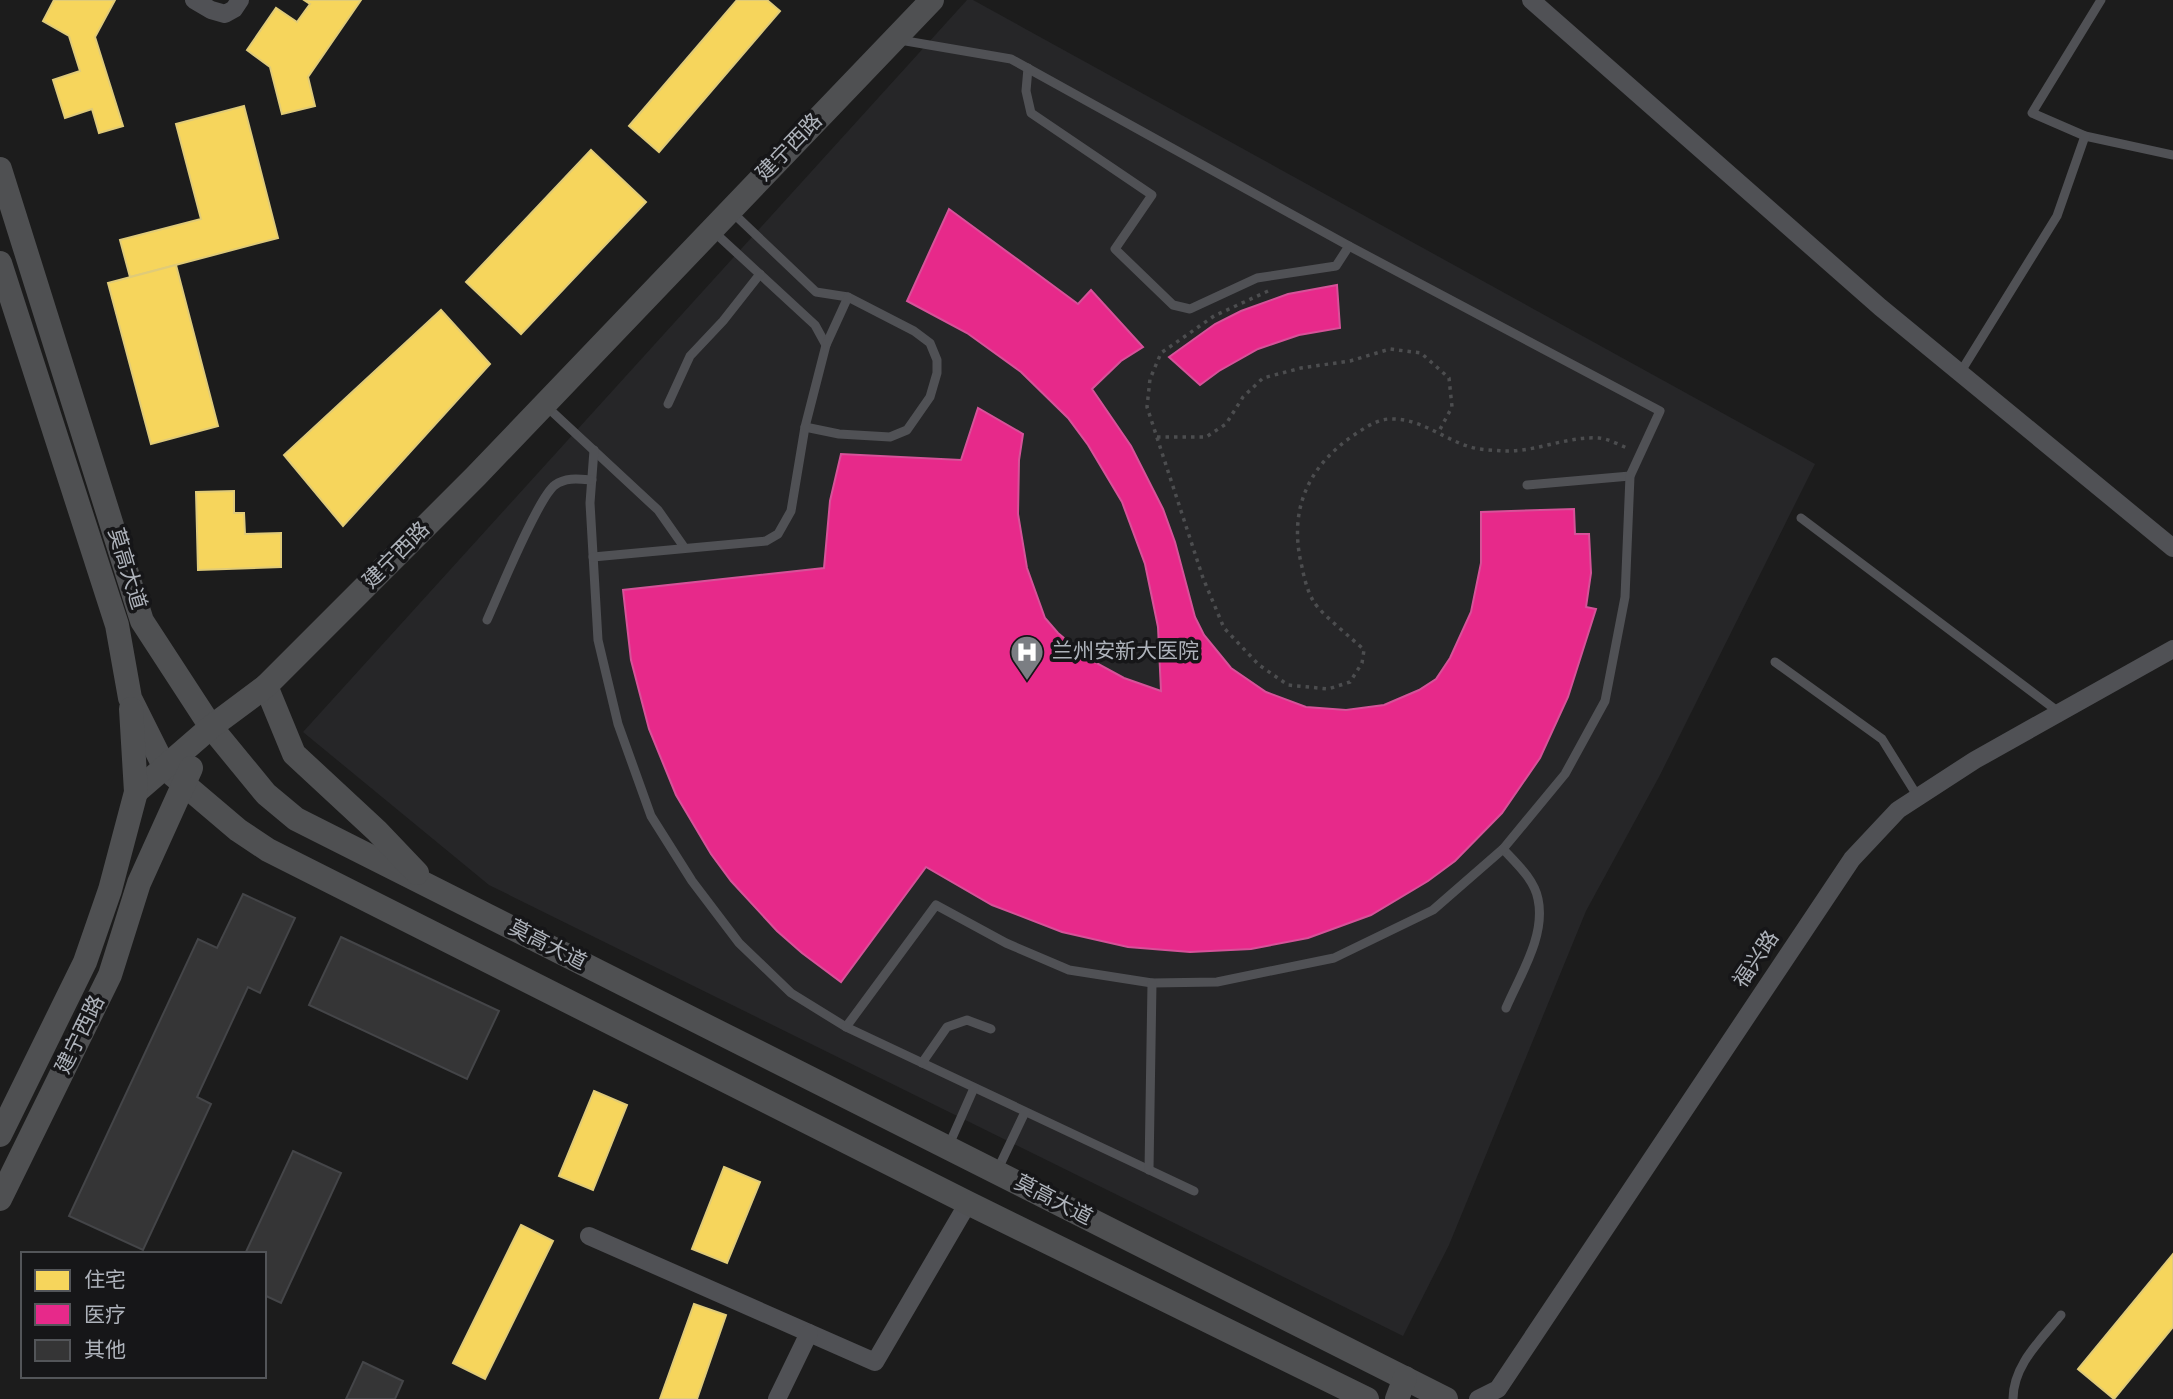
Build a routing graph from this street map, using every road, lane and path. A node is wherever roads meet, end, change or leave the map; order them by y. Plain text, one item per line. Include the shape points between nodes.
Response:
1 (194, 0) edge
2 (240, 0) edge
3 (932, 0) edge
4 (1531, 0) edge
5 (2101, 0) edge
6 (894, 39) junction
7 (1028, 68) junction
8 (2085, 136) junction
9 (2173, 155) edge
10 (0, 169) edge
11 (730, 210) junction
12 (712, 230) junction
13 (1349, 246) junction
14 (0, 263) edge
15 (760, 274) junction
16 (1270, 290) dead end
17 (848, 297) junction
18 (826, 345) junction
19 (1960, 373) junction
20 (545, 404) junction
21 (668, 404) dead end
22 (805, 427) junction
23 (1437, 433) junction
24 (1157, 437) junction
25 (594, 450) junction
26 (1641, 453) junction
27 (1630, 477) junction
28 (592, 480) junction
29 (1527, 485) dead end
30 (1801, 518) dead end
31 (684, 547) junction
32 (2173, 548) edge
33 (593, 556) junction
34 (487, 620) dead end
35 (2173, 649) edge
36 (1775, 662) dead end
37 (266, 686) junction
38 (130, 698) junction
39 (2060, 713) junction
40 (211, 727) junction
41 (174, 775) junction
42 (136, 792) junction
43 (1918, 797) junction
44 (1503, 849) junction
45 (431, 887) junction
46 (1152, 983) junction
47 (1506, 1008) dead end
48 (846, 1027) junction
49 (991, 1029) dead end
50 (922, 1063) junction
51 (974, 1088) junction
52 (1025, 1112) junction
53 (0, 1135) edge
54 (948, 1148) junction
55 (1149, 1170) junction
56 (996, 1172) junction
57 (1194, 1191) dead end
58 (0, 1199) edge
59 (968, 1203) junction
60 (589, 1236) dead end
61 (2062, 1315) dead end
62 (809, 1333) junction
63 (1401, 1389) edge
64 (777, 1399) edge
65 (1367, 1399) edge
66 (1446, 1399) edge
67 (1478, 1399) edge
68 (2012, 1399) edge

1 - 2 street via 225,14
3 - 6 main road, 建宁西路
4 - 19 street
5 - 8 lane via 2032,113
6 - 7 lane via 1011,59
6 - 11 main road, 建宁西路
7 - 13 lane
7 - 13 lane via 1031,113 1152,195 1115,249 1173,305 1191,309 1257,278 1336,266
8 - 9 lane
8 - 19 lane via 2057,216
10 - 40 main road, 莫高大道 via 142,621
11 - 12 main road, 建宁西路
11 - 17 lane via 816,292
12 - 15 lane
12 - 20 main road, 建宁西路
13 - 26 lane via 1660,411
14 - 38 main road, 莫高大道 via 12,316 117,625
15 - 18 lane via 815,325
15 - 21 lane via 690,356
16 - 24 path via 1214,316 1160,353 1150,379 1147,407
17 - 18 lane
17 - 22 lane via 930,343 937,373 930,397 907,430 890,437
18 - 22 lane
19 - 32 street
20 - 25 lane
20 - 37 main road, 建宁西路
22 - 31 lane via 791,511 778,534 766,541
23 - 24 path via 1452,407 1449,378 1421,353 1390,349 1264,378 1243,397 1226,424 1206,437
23 - 24 path via 1392,418 1370,424 1343,442 1309,482 1298,517 1297,548 1304,576 1314,603 1364,650 1350,682 1328,689 1288,685 1259,665 1224,628
23 - 26 path via 1469,447 1490,450 1514,451 1600,438
25 - 28 lane
25 - 31 lane via 658,510
26 - 27 lane
27 - 29 lane
27 - 44 lane via 1625,597 1605,701 1565,774
28 - 33 lane
28 - 34 lane via 568,479 553,486
30 - 39 lane
31 - 33 lane
33 - 48 lane via 598,640 618,724 651,816 738,943 790,993
35 - 39 street, 福兴路
36 - 43 lane via 1882,739
37 - 40 main road, 建宁西路
37 - 45 main road via 295,754
38 - 41 main road, 莫高大道
38 - 42 main road, 建宁西路
39 - 43 street, 福兴路
40 - 41 main road, 建宁西路
40 - 45 main road, 莫高大道 via 266,794 296,819
41 - 42 main road, 建宁西路
41 - 58 main road, 建宁西路 via 110,975
41 - 59 main road, 莫高大道 via 237,830 268,850
42 - 53 main road, 建宁西路 via 85,962
43 - 67 street, 福兴路 via 1898,810 1852,859 1498,1389
44 - 46 lane via 1433,910 1334,958 1217,982
44 - 47 lane via 1526,874 1538,897 1540,929
45 - 54 main road, 莫高大道
46 - 48 lane via 1069,970 936,905
46 - 55 lane
48 - 50 lane
49 - 50 lane via 967,1020 947,1027
50 - 51 lane
51 - 52 lane
51 - 54 lane
52 - 55 lane
52 - 56 lane
54 - 56 main road, 莫高大道
55 - 57 lane
56 - 63 main road, 莫高大道
59 - 62 street via 875,1362
59 - 65 main road, 莫高大道
60 - 62 street
61 - 68 lane via 2025,1359 2013,1384
62 - 64 street
63 - 66 main road, 莫高大道

